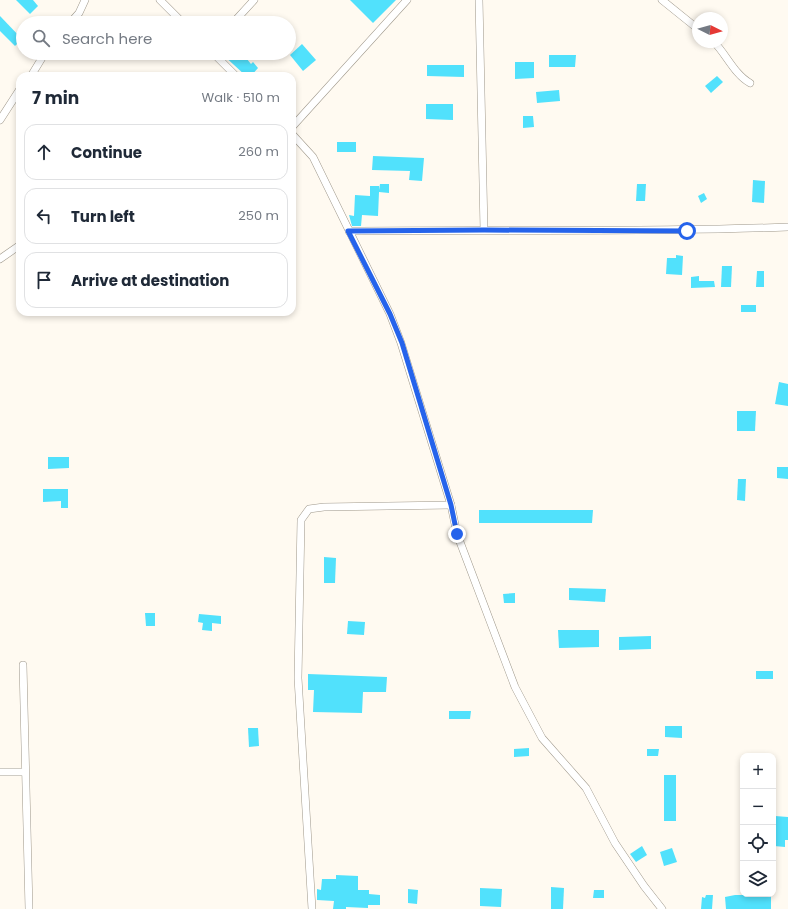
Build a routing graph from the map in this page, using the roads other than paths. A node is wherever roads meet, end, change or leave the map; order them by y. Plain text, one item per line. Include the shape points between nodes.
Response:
1 (85, 0) edge
2 (160, 0) edge
3 (254, 0) edge
4 (408, 0) edge
5 (479, 0) edge
6 (662, 0) edge
7 (76, 16) edge
8 (176, 16) edge
9 (239, 16) edge
10 (692, 24) edge
11 (720, 48) edge
12 (41, 60) edge
13 (220, 60) edge
14 (33, 72) edge
15 (232, 72) edge
16 (750, 83) dead end
17 (16, 95) edge
18 (0, 120) edge
19 (296, 123) edge
20 (296, 138) edge
21 (788, 227) edge
22 (484, 230) junction
23 (348, 231) junction
24 (16, 248) edge
25 (0, 259) edge
26 (451, 505) junction
27 (22, 665) dead end
28 (0, 772) edge
29 (26, 772) junction
30 (29, 909) edge
31 (312, 909) edge
32 (662, 909) edge

1 - 7 street
2 - 8 street
3 - 9 street
4 - 19 street
5 - 22 street
6 - 10 street
11 - 16 street via 743,79
12 - 14 street
13 - 15 street
17 - 18 street
20 - 23 street via 313,157
21 - 22 street via 687,231
22 - 23 street
23 - 26 street via 402,343
24 - 25 street
26 - 31 street via 324,507 309,510 301,520 298,674
26 - 32 street via 457,534 515,687 542,738 586,788 615,843
27 - 29 street
28 - 29 street
29 - 30 street

